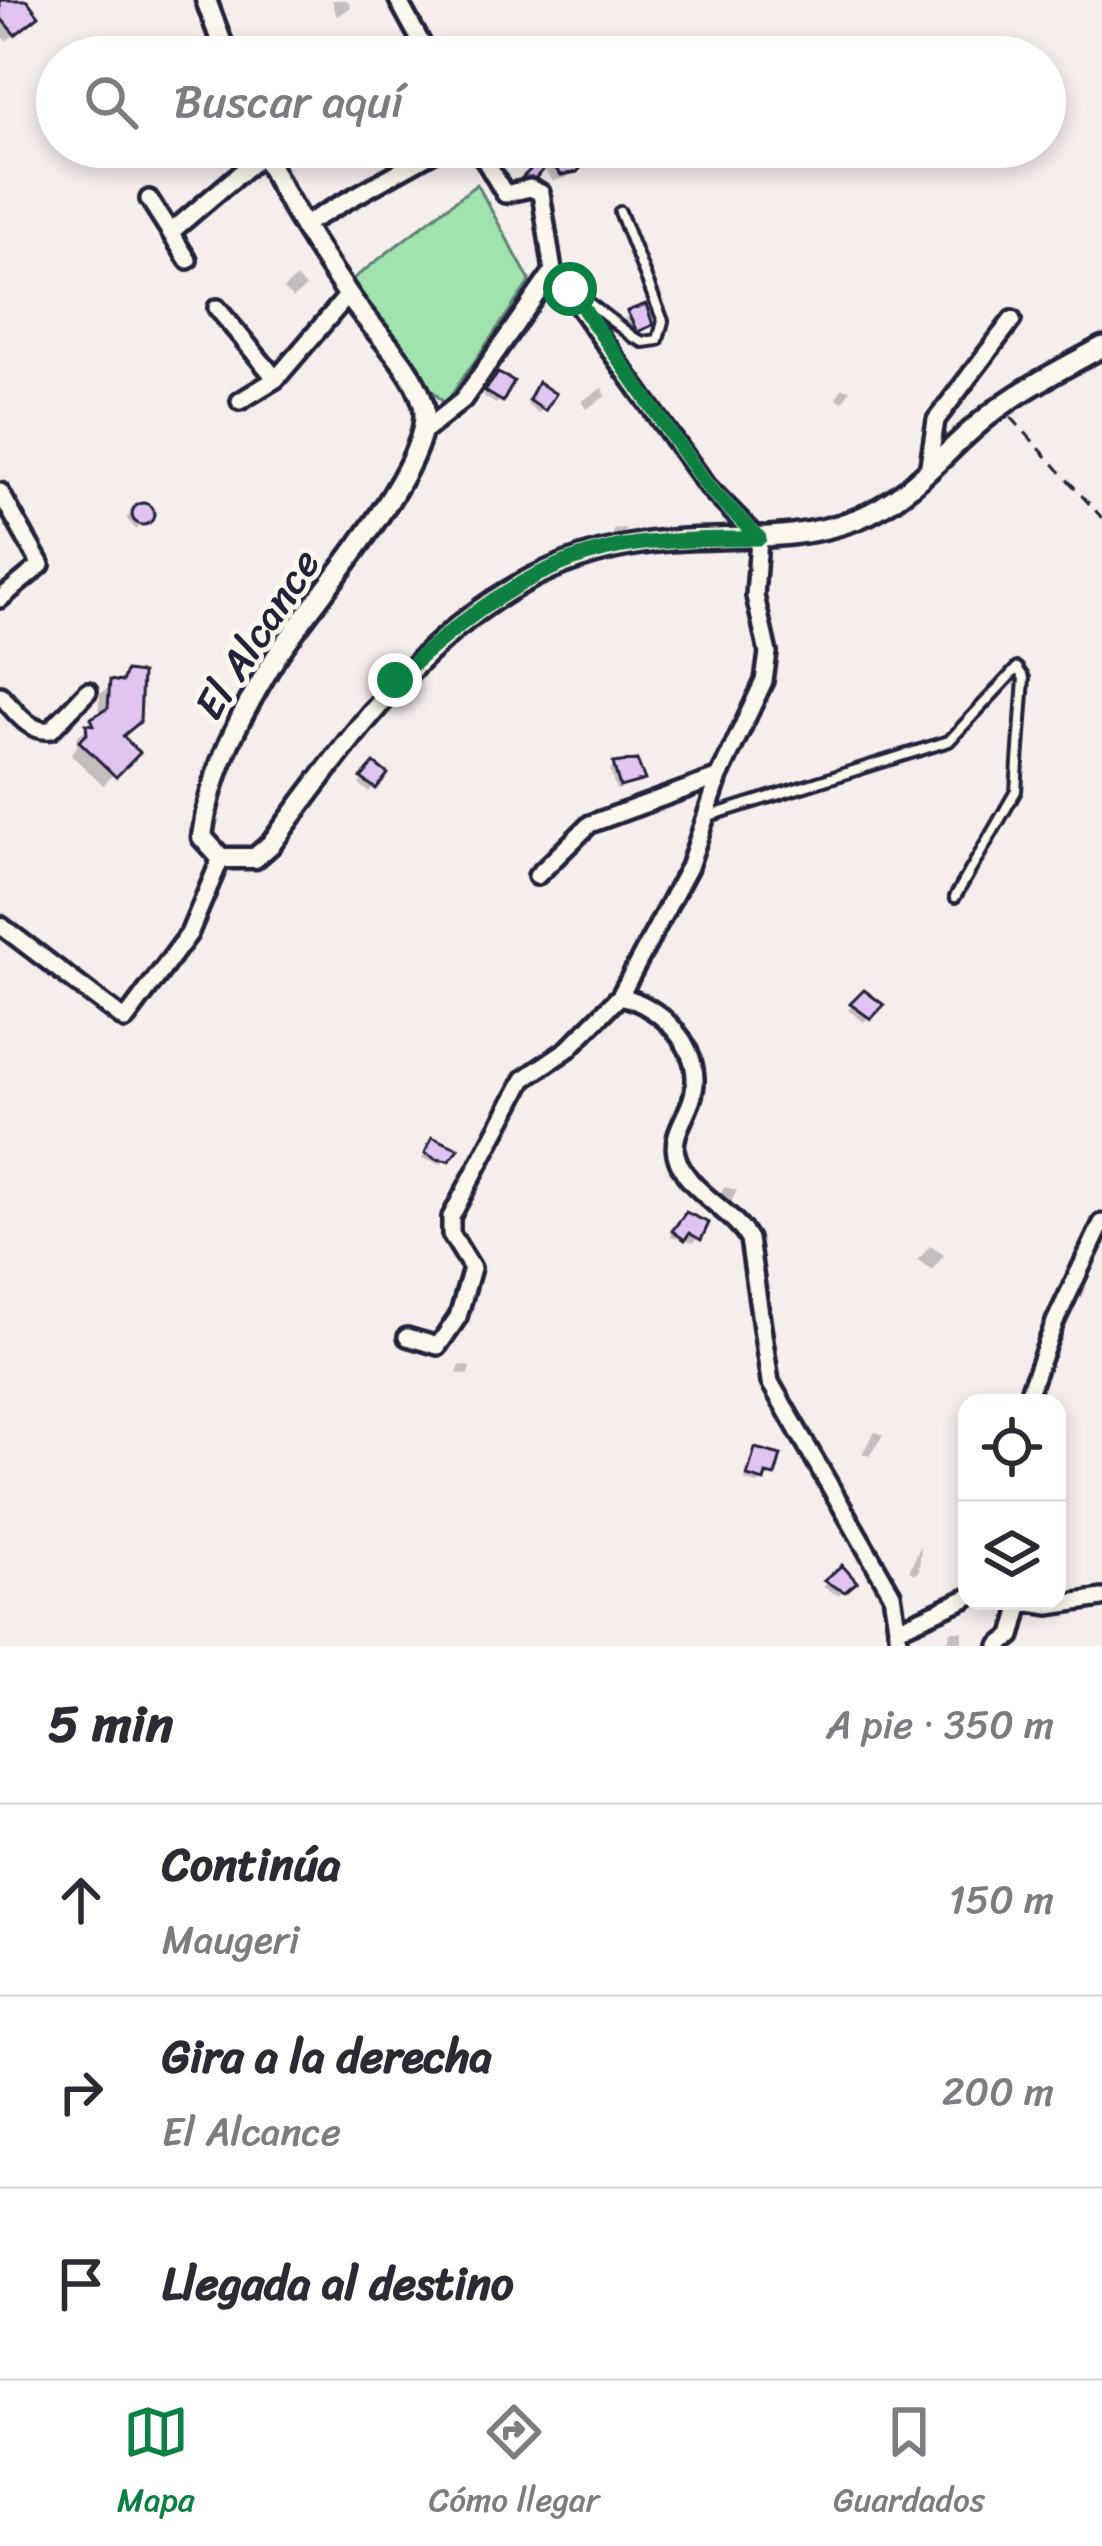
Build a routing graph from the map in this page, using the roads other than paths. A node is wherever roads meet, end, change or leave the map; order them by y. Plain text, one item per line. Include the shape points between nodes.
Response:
1 (206, 0) edge
2 (398, 0) edge
3 (219, 36) edge
4 (417, 36) edge
5 (242, 168) edge
6 (272, 168) edge
7 (405, 168) edge
8 (490, 168) edge
9 (148, 199) dead end
10 (620, 212) dead end
11 (305, 224) junction
12 (171, 232) junction
13 (188, 260) dead end
14 (553, 272) junction
15 (570, 289) junction
16 (348, 295) junction
17 (217, 308) dead end
18 (1012, 320) dead end
19 (1102, 347) edge
20 (276, 379) junction
21 (240, 401) dead end
22 (427, 429) junction
23 (928, 471) junction
24 (0, 492) edge
25 (759, 538) junction
26 (0, 599) edge
27 (88, 691) dead end
28 (0, 695) edge
29 (718, 777) junction
30 (709, 816) junction
31 (221, 858) junction
32 (537, 876) dead end
33 (956, 897) dead end
34 (0, 925) edge
35 (620, 996) junction
36 (1102, 1222) edge
37 (407, 1337) dead end
38 (1028, 1394) edge
39 (1102, 1598) edge
40 (958, 1603) edge
41 (1066, 1603) edge
42 (1017, 1610) edge
43 (898, 1638) edge
44 (1011, 1643) edge

1 - 3 street
2 - 4 street
5 - 12 street
6 - 11 street
7 - 11 street
8 - 14 street via 505,194 541,194
9 - 12 street
10 - 15 lane via 663,321 658,340 633,337
11 - 16 street
12 - 13 street
14 - 15 street
14 - 22 street, El Alcance via 463,400
15 - 25 street via 707,486
16 - 20 street
16 - 22 street via 418,389
17 - 20 street
18 - 23 street via 936,420
19 - 23 street via 999,407
20 - 21 street
22 - 31 street, El Alcance via 278,655 217,765 202,837
23 - 25 street via 890,503 850,521
24 - 26 street via 41,565
25 - 29 street via 756,610 768,666
25 - 31 street via 598,552 498,596 395,680 272,844 255,858
27 - 28 street via 43,731
29 - 30 street
29 - 32 street via 590,824
30 - 33 lane via 949,741 1017,668 1024,678 1016,791
30 - 35 street
31 - 34 street via 190,934 125,1020
35 - 37 street via 509,1101 451,1217 472,1268 458,1317 438,1346
35 - 43 street via 662,1016 687,1049 694,1095 676,1156 748,1239 770,1382 892,1594
36 - 38 street
39 - 41 street
40 - 43 street
42 - 44 street

